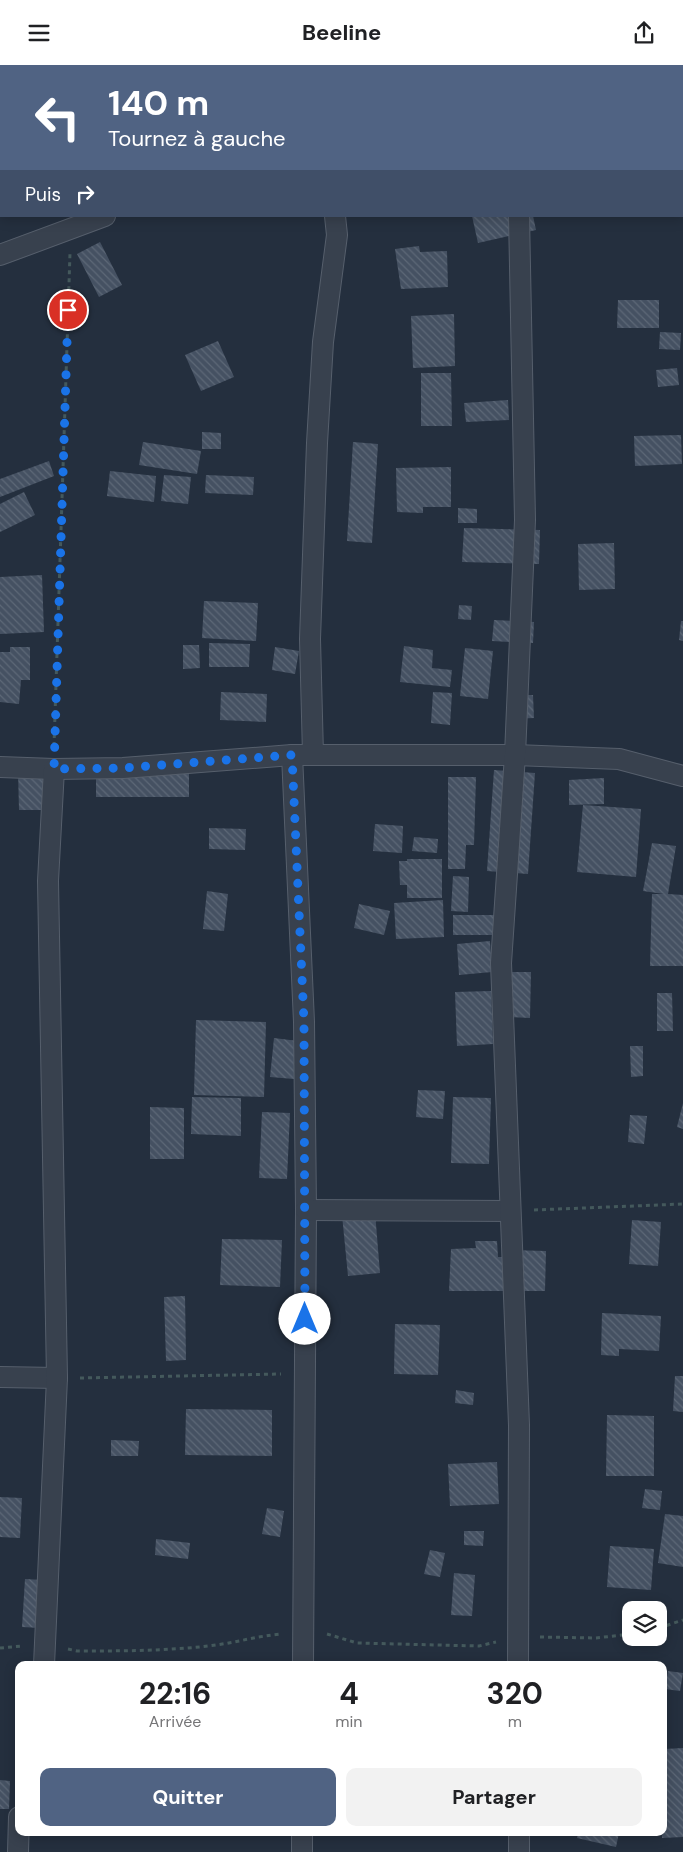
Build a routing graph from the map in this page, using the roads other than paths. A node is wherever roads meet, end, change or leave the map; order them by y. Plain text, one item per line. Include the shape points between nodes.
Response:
1 (103, 217) edge
2 (335, 217) edge
3 (519, 217) edge
4 (0, 255) edge
5 (292, 755) junction
6 (313, 755) junction
7 (515, 755) junction
8 (0, 767) edge
9 (54, 769) junction
10 (683, 776) edge
11 (306, 1210) junction
12 (510, 1211) junction
13 (0, 1377) edge
14 (57, 1378) junction
15 (44, 1661) edge
16 (303, 1661) edge
17 (518, 1661) edge
18 (18, 1836) edge
19 (302, 1836) edge
20 (519, 1836) edge
21 (18, 1852) edge
22 (302, 1852) edge
23 (519, 1852) edge

1 - 4 street
2 - 6 street via 337,235 322,342 317,443 310,639
3 - 7 street via 525,520
5 - 6 street
5 - 9 street via 123,768
5 - 11 street via 304,1022
6 - 7 street
7 - 10 street via 618,759
7 - 12 street via 501,963
8 - 9 street
9 - 14 street via 48,881
11 - 12 street
11 - 16 street
12 - 17 street via 519,1425
13 - 14 street
14 - 15 street
18 - 21 street
19 - 22 street
20 - 23 street

